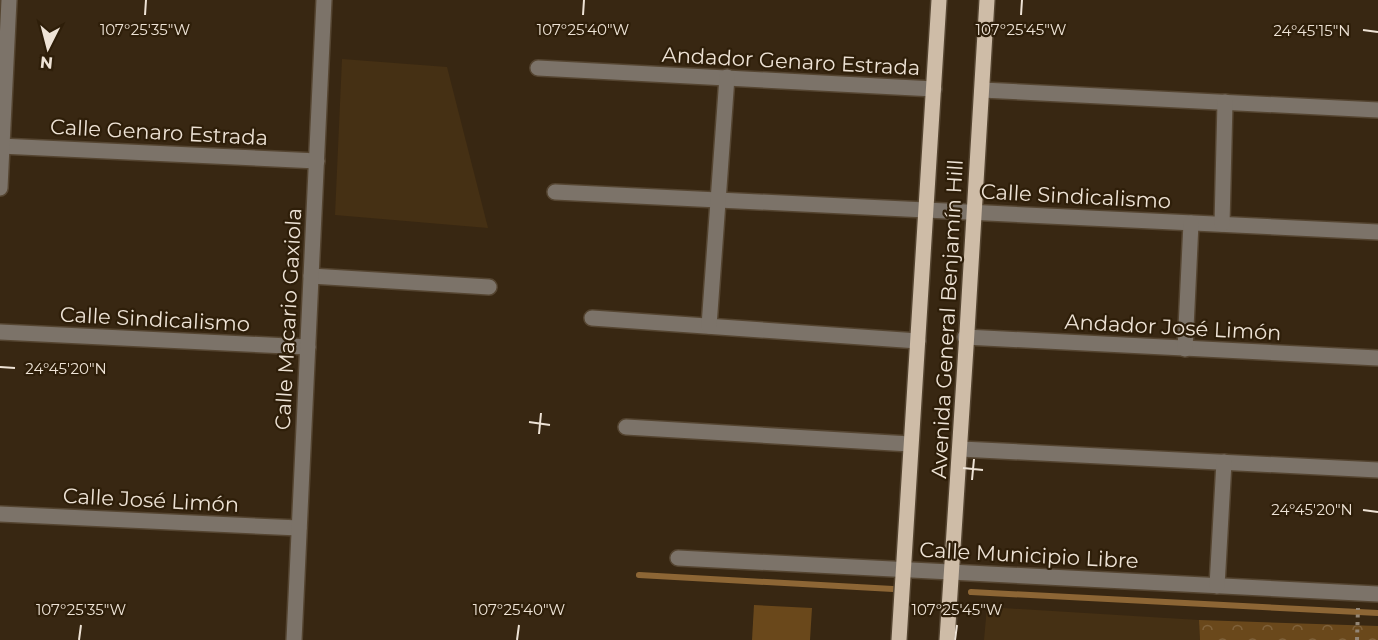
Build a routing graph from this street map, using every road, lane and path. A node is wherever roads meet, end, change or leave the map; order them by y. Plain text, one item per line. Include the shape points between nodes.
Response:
1 (9, 0) edge
2 (324, 0) edge
3 (939, 0) edge
4 (987, 0) edge
5 (538, 68) dead end
6 (727, 77) junction
7 (934, 89) junction
8 (982, 90) junction
9 (1225, 102) junction
10 (1378, 110) edge
11 (1, 146) edge
12 (317, 161) junction
13 (0, 188) edge
14 (555, 192) dead end
15 (719, 200) junction
16 (927, 210) junction
17 (974, 212) junction
18 (1191, 223) junction
19 (1222, 224) junction
20 (1378, 232) edge
21 (311, 276) junction
22 (489, 287) dead end
23 (592, 318) dead end
24 (709, 326) junction
25 (0, 332) edge
26 (965, 337) junction
27 (918, 341) junction
28 (308, 347) junction
29 (1185, 349) junction
30 (1378, 358) edge
31 (626, 427) dead end
32 (910, 444) junction
33 (961, 449) junction
34 (1224, 462) junction
35 (1378, 470) edge
36 (0, 514) edge
37 (299, 528) junction
38 (678, 558) dead end
39 (902, 570) junction
40 (951, 572) junction
41 (1217, 586) junction
42 (1378, 594) edge
43 (1358, 606) dead end
44 (294, 640) edge
45 (899, 640) edge
46 (947, 640) edge
47 (1357, 640) edge

1 - 11 street
2 - 12 street, Calle Macario Gaxiola
3 - 7 main road, Avenida General Benjamín Hill
4 - 8 main road, Avenida General Benjamín Hill
5 - 6 street, Andador Genaro Estrada
6 - 7 street, Andador Genaro Estrada
6 - 15 street
7 - 16 main road, Avenida General Benjamín Hill
8 - 9 street
8 - 17 main road, Avenida General Benjamín Hill
9 - 10 street
9 - 19 street
11 - 12 street, Calle Genaro Estrada
11 - 13 street
12 - 21 street, Calle Macario Gaxiola
14 - 15 street, Calle Sindicalismo
15 - 16 street, Calle Sindicalismo
15 - 24 street
16 - 17 street, Calle Sindicalismo
16 - 27 main road, Avenida General Benjamín Hill
17 - 18 street, Calle Sindicalismo
17 - 26 main road, Avenida General Benjamín Hill
18 - 19 street, Calle Sindicalismo
18 - 29 street
19 - 20 street, Calle Sindicalismo
21 - 22 street
21 - 28 street, Calle Macario Gaxiola
23 - 24 street
24 - 27 street
25 - 28 street, Calle Sindicalismo
26 - 29 street, Andador José Limón
26 - 33 main road, Avenida General Benjamín Hill
27 - 32 main road, Avenida General Benjamín Hill
28 - 37 street, Calle Macario Gaxiola
29 - 30 street, Andador José Limón
31 - 32 street
32 - 39 main road, Avenida General Benjamín Hill
33 - 34 street
33 - 40 main road, Avenida General Benjamín Hill
34 - 35 street
34 - 41 street
36 - 37 street, Calle José Limón
37 - 44 street, Calle Macario Gaxiola
38 - 39 street, Calle Municipio Libre
39 - 40 street, Calle Municipio Libre
39 - 45 main road, Avenida General Benjamín Hill
40 - 41 street, Calle Municipio Libre
40 - 46 main road, Avenida General Benjamín Hill
41 - 42 street, Calle Municipio Libre
43 - 47 path

